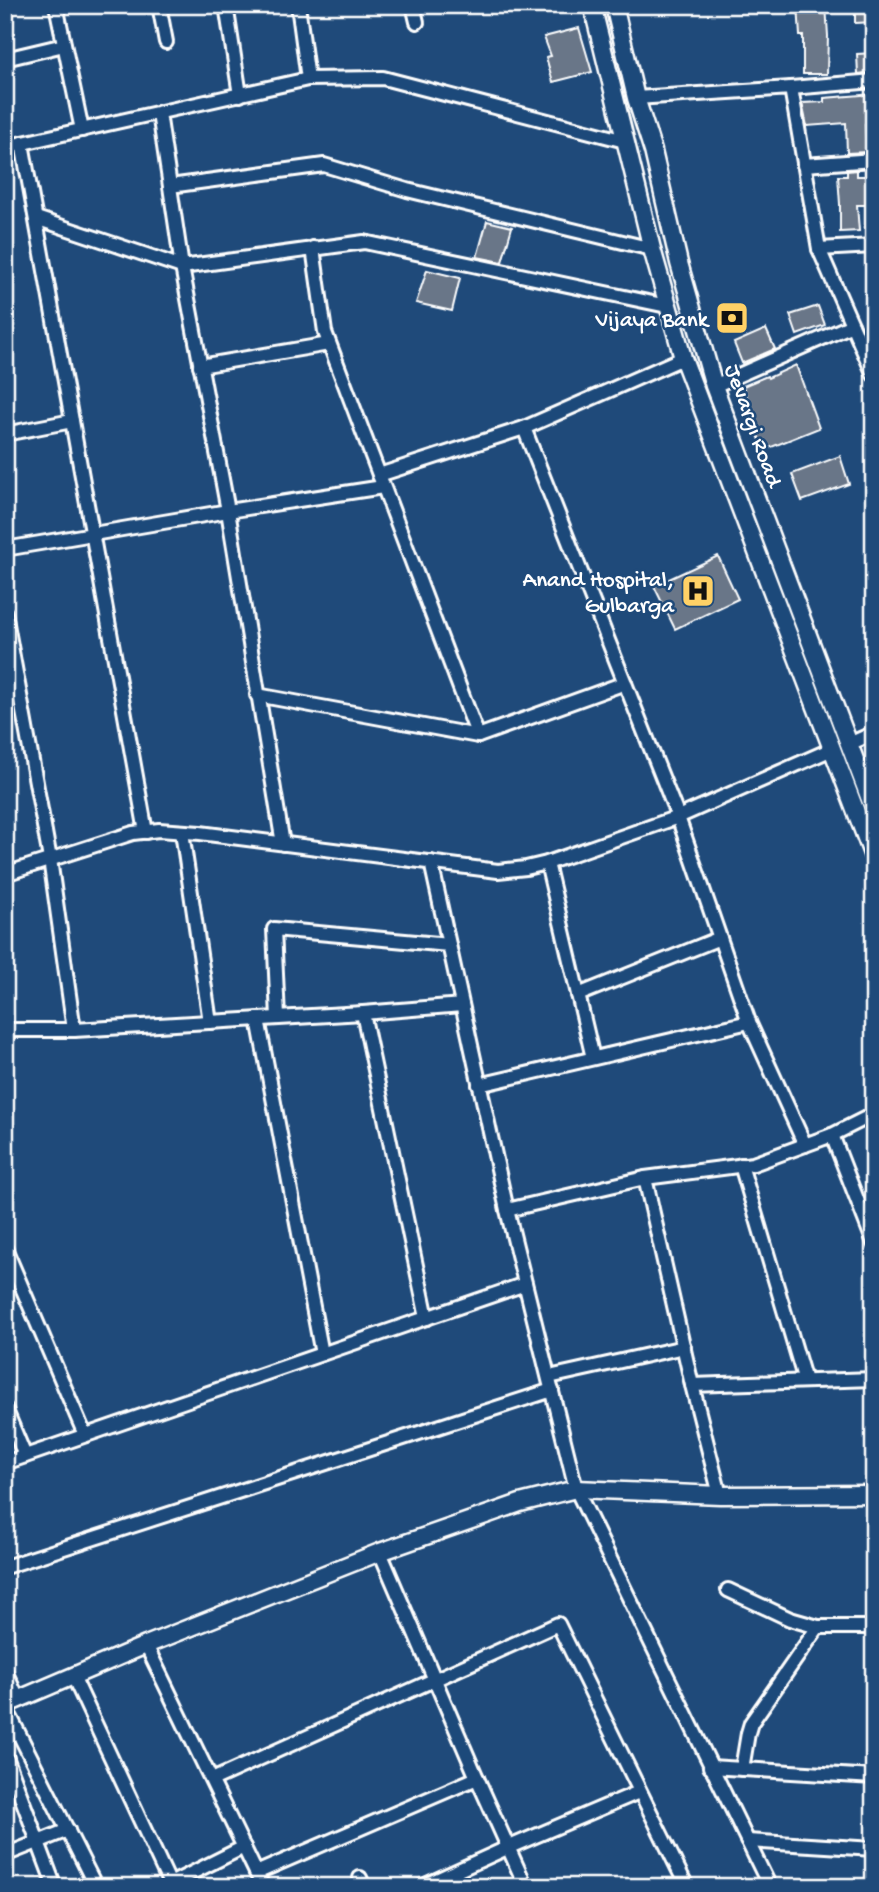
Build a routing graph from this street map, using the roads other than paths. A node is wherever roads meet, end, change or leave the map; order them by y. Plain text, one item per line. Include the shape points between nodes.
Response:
1 (56, 5) edge
2 (159, 5) edge
3 (226, 5) edge
4 (298, 5) edge
5 (413, 5) edge
6 (592, 5) edge
7 (614, 5) edge
8 (417, 22) dead end
9 (166, 41) dead end
10 (64, 45) junction
11 (5, 59) edge
12 (308, 79) junction
13 (874, 81) edge
14 (791, 88) junction
15 (240, 95) junction
16 (636, 98) junction
17 (159, 113) junction
18 (82, 130) junction
19 (625, 141) junction
20 (22, 143) junction
21 (5, 147) edge
22 (874, 160) edge
23 (804, 165) junction
24 (170, 186) junction
25 (36, 218) junction
26 (874, 246) edge
27 (313, 248) junction
28 (652, 249) junction
29 (819, 249) junction
30 (182, 267) junction
31 (667, 306) junction
32 (852, 325) junction
33 (860, 343) junction
34 (874, 344) edge
35 (329, 345) junction
36 (683, 358) junction
37 (200, 366) junction
38 (874, 375) edge
39 (715, 386) junction
40 (72, 421) junction
41 (524, 428) junction
42 (5, 434) edge
43 (381, 481) junction
44 (228, 511) junction
45 (93, 535) junction
46 (5, 550) edge
47 (5, 613) edge
48 (11, 674) edge
49 (625, 683) junction
50 (257, 695) junction
51 (874, 733) edge
52 (478, 736) junction
53 (849, 744) junction
54 (832, 749) junction
55 (874, 810) edge
56 (678, 817) junction
57 (146, 832) junction
58 (182, 832) junction
59 (283, 844) junction
60 (50, 859) junction
61 (874, 859) edge
62 (431, 863) junction
63 (547, 863) junction
64 (5, 874) edge
65 (720, 938) junction
66 (449, 945) junction
67 (578, 995) junction
68 (462, 1005) junction
69 (363, 1013) junction
70 (278, 1018) junction
71 (258, 1019) junction
72 (210, 1022) junction
73 (749, 1022) junction
74 (5, 1030) edge
75 (74, 1030) junction
76 (593, 1058) junction
77 (480, 1085) junction
78 (874, 1114) edge
79 (832, 1135) junction
80 (806, 1145) junction
81 (741, 1165) junction
82 (645, 1178) junction
83 (507, 1210) junction
84 (874, 1243) edge
85 (5, 1248) edge
86 (525, 1284) junction
87 (427, 1318) junction
88 (684, 1347) junction
89 (322, 1354) junction
90 (549, 1377) junction
91 (874, 1379) edge
92 (805, 1381) junction
93 (692, 1385) junction
94 (552, 1390) junction
95 (5, 1408) edge
96 (85, 1435) junction
97 (25, 1456) junction
98 (5, 1463) edge
99 (576, 1489) junction
100 (874, 1494) edge
101 (720, 1495) junction
102 (380, 1552) junction
103 (5, 1567) edge
104 (728, 1590) dead end
105 (818, 1626) junction
106 (874, 1627) edge
107 (146, 1645) junction
108 (5, 1671) edge
109 (72, 1676) junction
110 (436, 1679) junction
111 (9, 1703) edge
112 (5, 1754) edge
113 (710, 1767) junction
114 (741, 1769) junction
115 (477, 1777) junction
116 (874, 1777) edge
117 (212, 1780) junction
118 (639, 1792) junction
119 (68, 1830) junction
120 (747, 1841) junction
121 (38, 1842) junction
122 (244, 1847) junction
123 (508, 1848) junction
124 (874, 1849) edge
125 (5, 1855) edge
126 (256, 1873) junction
127 (167, 1885) edge
128 (55, 1887) edge
129 (96, 1887) edge
130 (263, 1887) edge
131 (421, 1887) edge
132 (526, 1887) edge
133 (687, 1887) edge
134 (770, 1887) edge

1 - 10 street
2 - 9 street
3 - 15 street
4 - 12 street
5 - 8 street
6 - 19 main road
7 - 16 main road, Jevargi Road
10 - 11 street
10 - 18 street
12 - 15 street
12 - 19 street via 383,78
13 - 14 street
14 - 16 street
14 - 23 street
15 - 17 street
16 - 39 main road, Jevargi Road
17 - 18 street
17 - 24 street
18 - 20 street
19 - 28 main road
20 - 21 street
20 - 25 street
22 - 23 street
23 - 29 street
24 - 28 street via 324,165 407,190
24 - 30 street
25 - 30 street
25 - 40 street
26 - 29 street
27 - 30 street
27 - 31 street via 364,242
27 - 35 street
28 - 31 main road
29 - 32 street
30 - 37 street
31 - 36 main road
32 - 33 street
32 - 39 street
33 - 34 street
33 - 38 street
35 - 37 street
35 - 43 street
36 - 41 street
36 - 54 main road
37 - 44 street
39 - 53 main road, Jevargi Road
40 - 42 street
40 - 45 street
41 - 43 street
41 - 49 street
43 - 44 street
43 - 52 street
44 - 45 street
44 - 50 street
45 - 46 street
45 - 57 street
47 - 48 street
48 - 60 street
49 - 52 street
49 - 56 street
50 - 52 street
50 - 59 street
51 - 53 street
53 - 55 main road, Jevargi Road
54 - 56 street
54 - 61 main road
56 - 63 street
56 - 65 street
57 - 58 street
57 - 60 street
58 - 59 street
58 - 72 street
59 - 62 street
60 - 64 street
60 - 75 street
62 - 63 street via 498,871
62 - 66 street
63 - 67 street
65 - 67 street
65 - 73 street
66 - 68 street
66 - 70 street via 274,929
67 - 76 street
68 - 69 street
68 - 77 street
69 - 70 street
69 - 87 street
70 - 71 street
71 - 72 street
71 - 89 street
72 - 75 street
73 - 76 street
73 - 80 street
74 - 75 street
76 - 77 street
77 - 83 street
78 - 79 street
79 - 80 street
79 - 84 street
80 - 81 street
81 - 82 street
81 - 92 street
82 - 83 street
82 - 88 street
83 - 86 street
85 - 96 street
86 - 87 street
86 - 90 street
87 - 89 street
88 - 90 street
88 - 93 street
89 - 96 street
90 - 94 street
91 - 92 street
92 - 93 street
93 - 101 street
94 - 99 street
94 - 103 street
95 - 97 street
96 - 97 street
97 - 98 street
99 - 101 main road
99 - 102 main road via 520,1503
99 - 113 street
100 - 101 main road
102 - 107 main road
102 - 110 street
104 - 105 street via 790,1619
105 - 106 street
105 - 114 street via 751,1723
107 - 109 main road
107 - 117 street
108 - 111 street
109 - 111 main road
109 - 127 street
110 - 115 street
110 - 117 street
110 - 118 street via 558,1624
111 - 119 street
112 - 121 street
113 - 114 street
113 - 120 street
114 - 116 street
115 - 123 street
115 - 126 street
117 - 122 street
118 - 123 street
118 - 133 street
119 - 121 street
119 - 129 street
120 - 124 street
120 - 134 street
121 - 125 street
121 - 128 street
122 - 126 street
122 - 127 street
123 - 131 street
123 - 132 street
126 - 130 street

